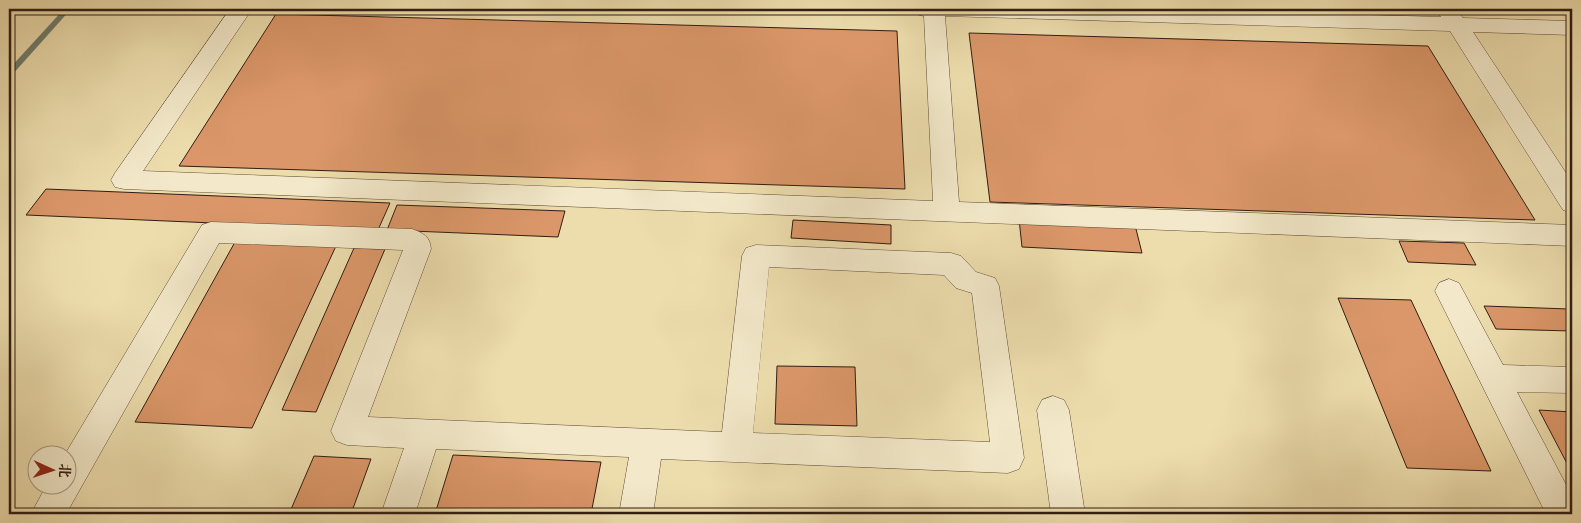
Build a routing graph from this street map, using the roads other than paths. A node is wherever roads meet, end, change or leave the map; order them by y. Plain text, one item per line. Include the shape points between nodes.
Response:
1 (241, 9) edge
2 (924, 9) edge
3 (934, 9) edge
4 (1451, 17) edge
5 (1572, 28) edge
6 (1572, 203) edge
7 (947, 211) junction
8 (1572, 236) edge
9 (1449, 291) dead end
10 (1494, 378) junction
11 (1572, 380) edge
12 (1053, 410) dead end
13 (425, 434) junction
14 (647, 442) junction
15 (736, 446) junction
16 (78, 463) edge
17 (58, 496) edge
18 (48, 514) edge
19 (398, 514) edge
20 (636, 514) edge
21 (1068, 514) edge
22 (1564, 514) edge

1 - 7 lane via 124,180
2 - 3 lane
3 - 4 lane
3 - 7 lane
4 - 5 lane
4 - 6 lane
7 - 8 lane
9 - 10 lane
10 - 11 lane
10 - 22 lane
12 - 21 lane
13 - 14 lane
13 - 16 lane via 347,432 417,243 412,240 211,232
13 - 19 lane
14 - 15 lane
14 - 20 lane
15 - 15 lane via 756,256 952,264 966,280 985,286 1008,458
17 - 18 lane

